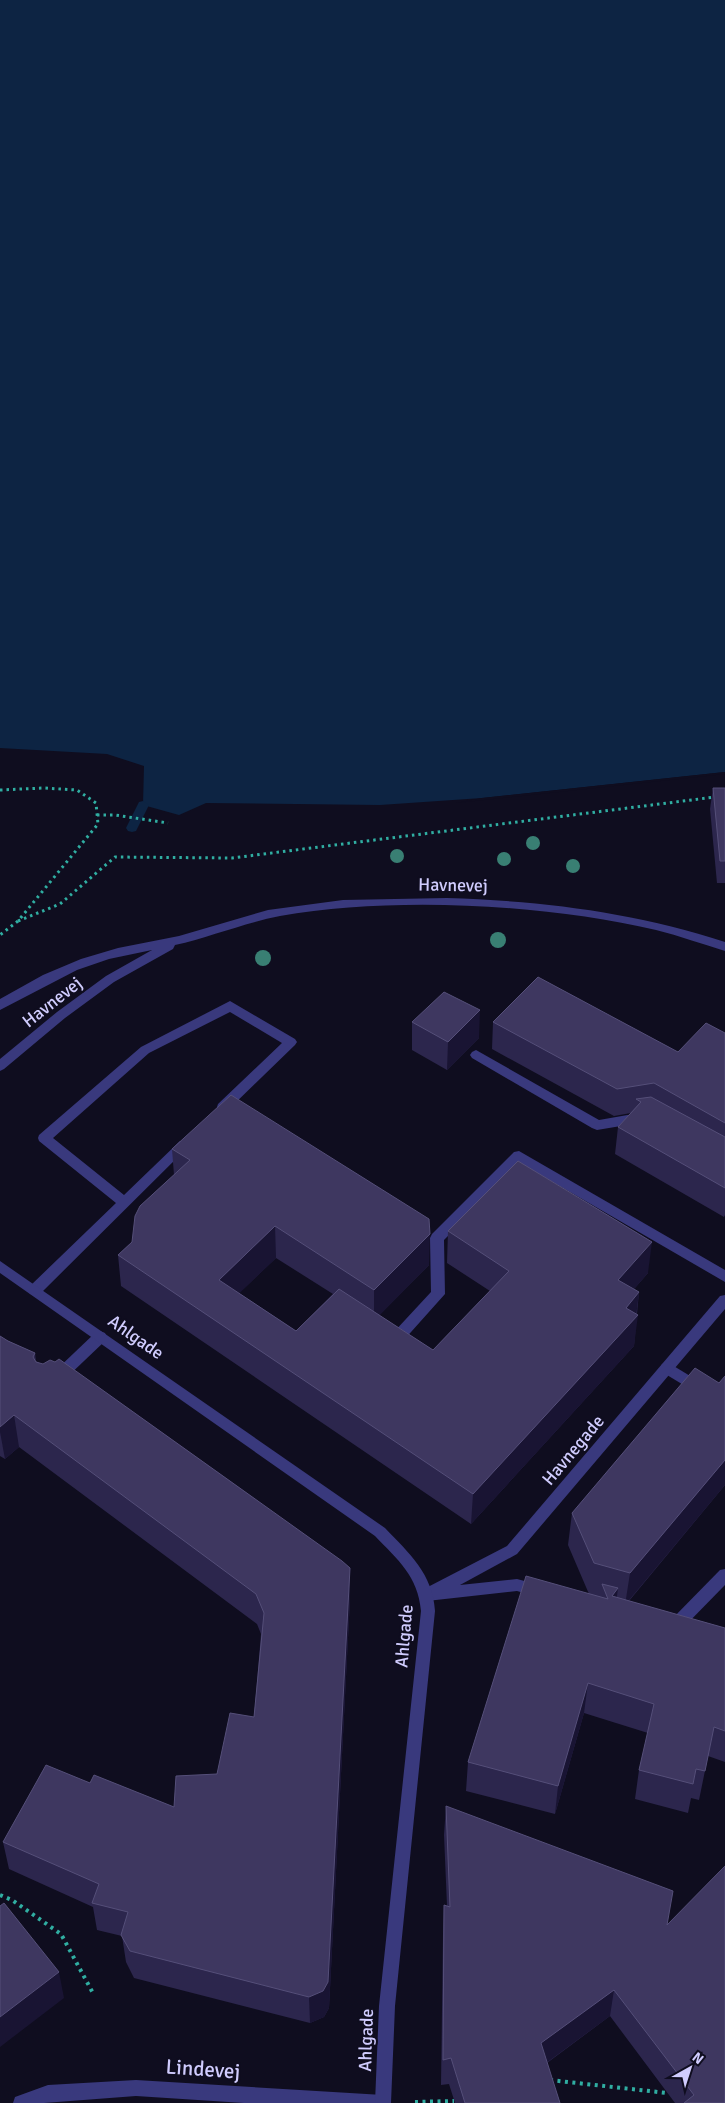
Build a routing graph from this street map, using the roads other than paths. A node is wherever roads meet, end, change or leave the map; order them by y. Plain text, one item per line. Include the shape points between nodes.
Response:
1 (180, 940) junction
2 (725, 946) edge
3 (0, 1005) edge
4 (476, 1055) dead end
5 (0, 1066) edge
6 (214, 1116) edge
7 (650, 1116) edge
8 (194, 1136) edge
9 (125, 1203) junction
10 (0, 1266) edge
11 (725, 1277) edge
12 (35, 1290) junction
13 (725, 1300) edge
14 (100, 1337) junction
15 (398, 1337) edge
16 (667, 1368) junction
17 (47, 1388) edge
18 (725, 1404) edge
19 (725, 1575) edge
20 (427, 1594) junction
21 (554, 1595) edge
22 (656, 1622) edge
23 (675, 1626) junction
24 (692, 1632) edge
25 (21, 2103) edge
26 (383, 2103) edge

1 - 2 street, Havnevej via 279,912 390,901 503,903 603,915
1 - 3 street, Havnevej via 100,957 70,967
1 - 5 street, Havnevej via 110,979 61,1014
4 - 7 street via 597,1125
6 - 9 street via 291,1042 230,1006 145,1050 44,1138
8 - 9 street
9 - 12 street
10 - 12 street, Ahlgade
11 - 15 street via 518,1156 437,1238 438,1294
12 - 14 street, Ahlgade
13 - 16 street, Havnegade
14 - 17 street
14 - 20 street, Ahlgade via 380,1532 407,1560
16 - 18 street
16 - 20 street, Havnegade via 512,1550
19 - 23 street
20 - 21 street via 516,1585
20 - 26 street, Ahlgade via 428,1611 386,2006
22 - 23 street
23 - 24 street
25 - 26 street, Lindevej via 48,2093 136,2088

